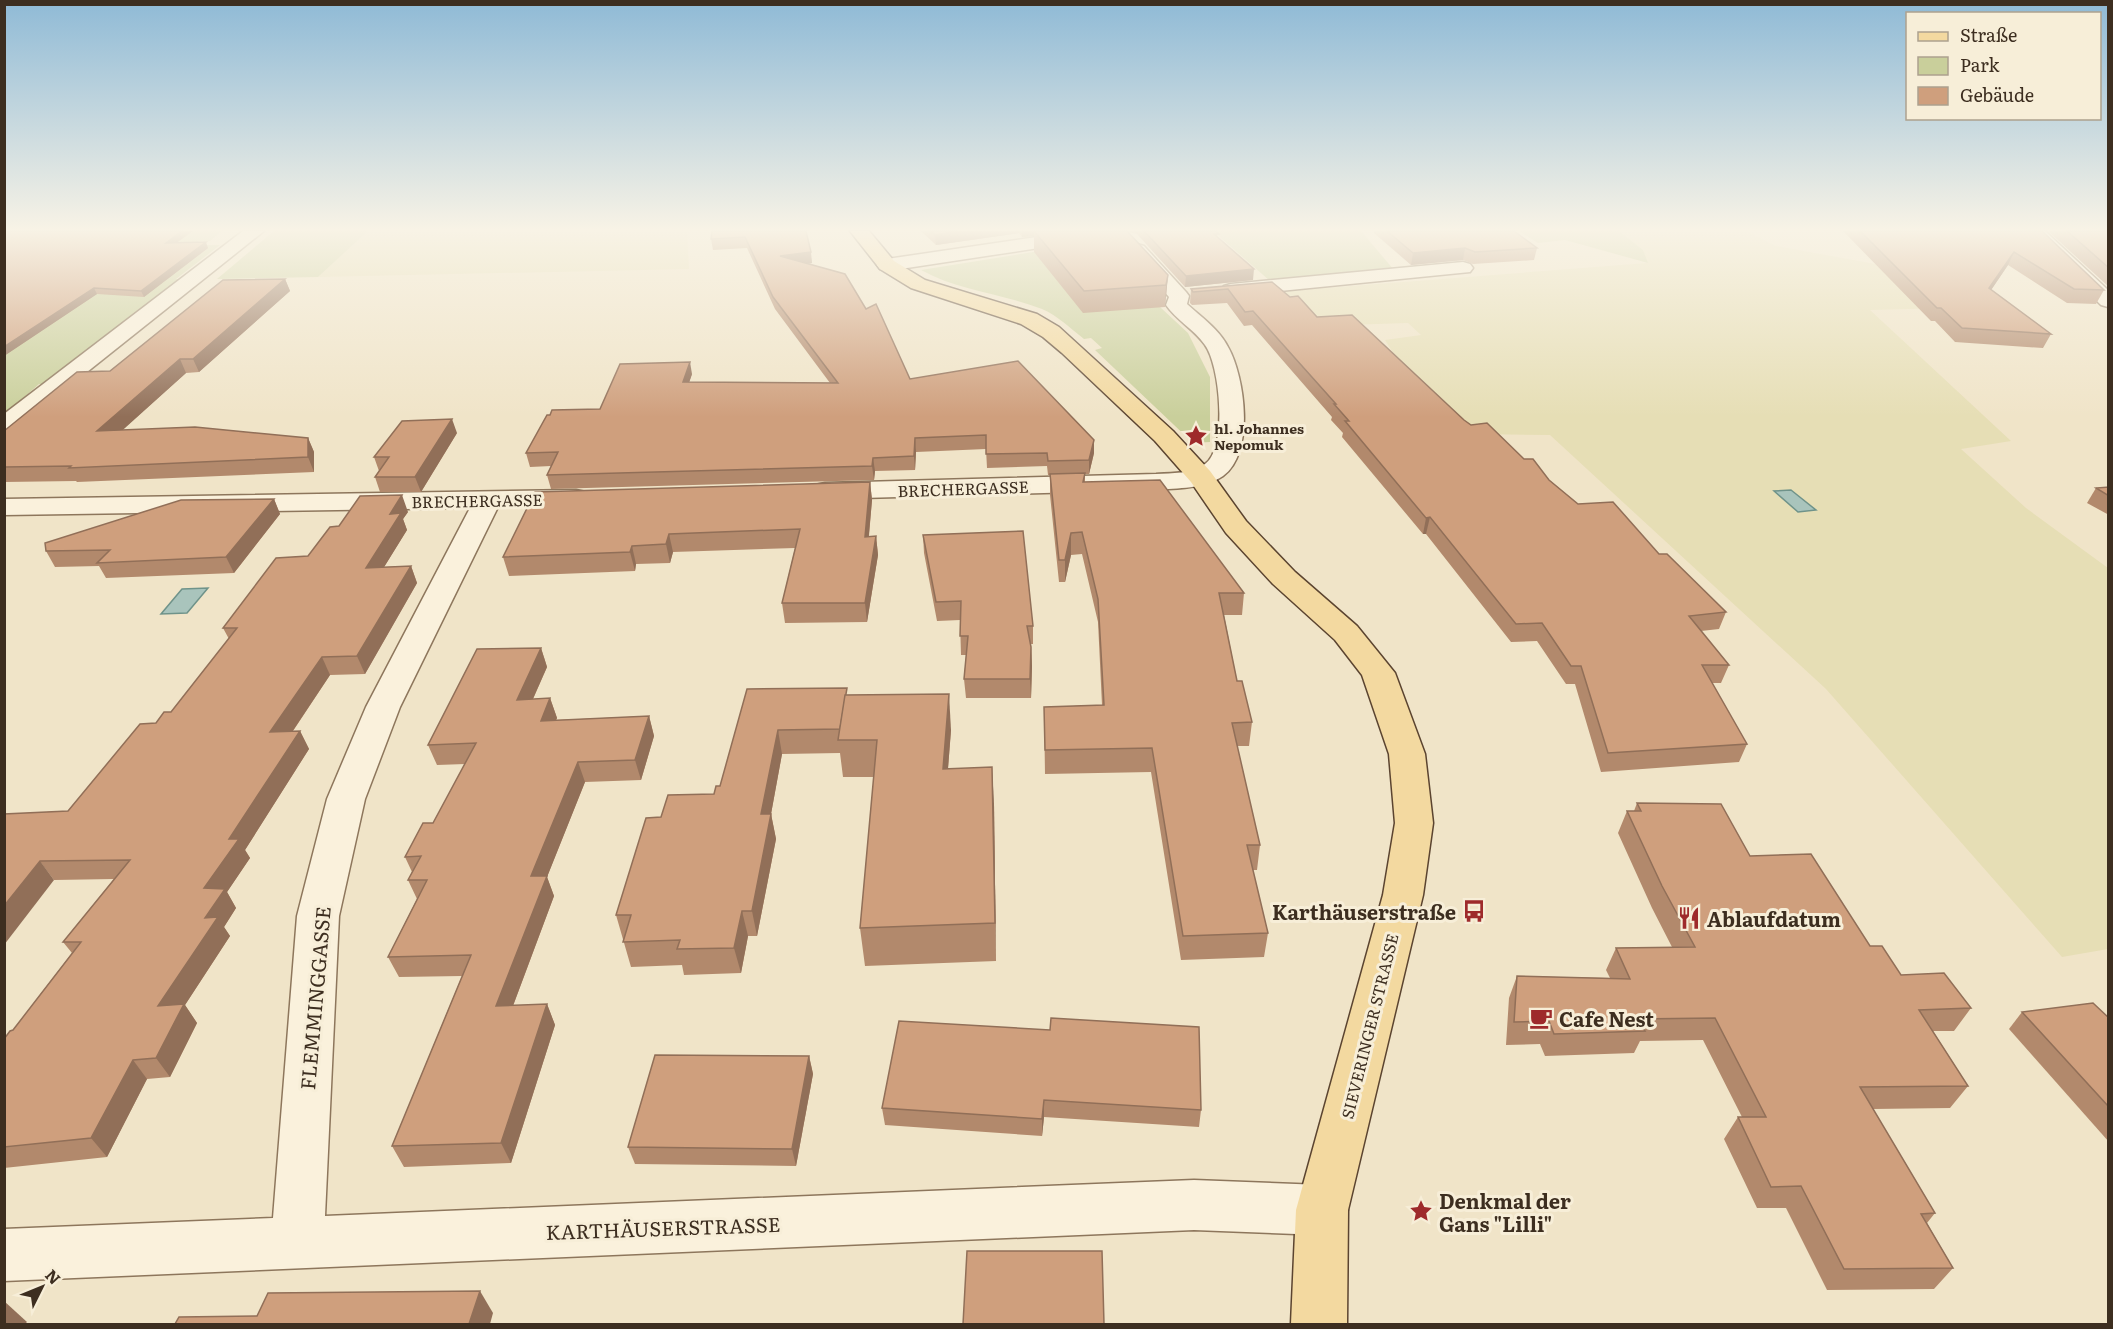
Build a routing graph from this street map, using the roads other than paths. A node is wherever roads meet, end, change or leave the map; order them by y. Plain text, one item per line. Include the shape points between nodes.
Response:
1 (175, 293) edge
2 (942, 293) edge
3 (1176, 293) edge
4 (1207, 293) edge
5 (1179, 296) junction
6 (4, 426) edge
7 (1201, 477) junction
8 (798, 492) edge
9 (606, 498) edge
10 (487, 501) junction
11 (4, 507) edge
12 (1322, 1210) junction
13 (297, 1242) junction
14 (4, 1255) edge
15 (1319, 1324) edge

1 - 6 street
2 - 7 main road, SIEVERINGER STRASSE via 1010,312 1051,332 1164,436
3 - 5 street
4 - 5 street
5 - 7 street via 1176,305 1217,346 1229,382 1230,448 1222,464
7 - 8 street, BRECHERGASSE via 1156,482
7 - 12 main road, SIEVERINGER STRASSE via 1236,527 1284,578 1346,633 1378,673 1407,754 1414,823 1403,896
9 - 10 street, BRECHERGASSE
10 - 11 street, BRECHERGASSE
10 - 13 street, FLEMMINGGASSE via 383,707 345,799 318,916
12 - 13 street, KARTHÄUSERSTRASSE via 1194,1204
12 - 15 main road, SIEVERINGER STRASSE
13 - 14 street, KARTHÄUSERSTRASSE

